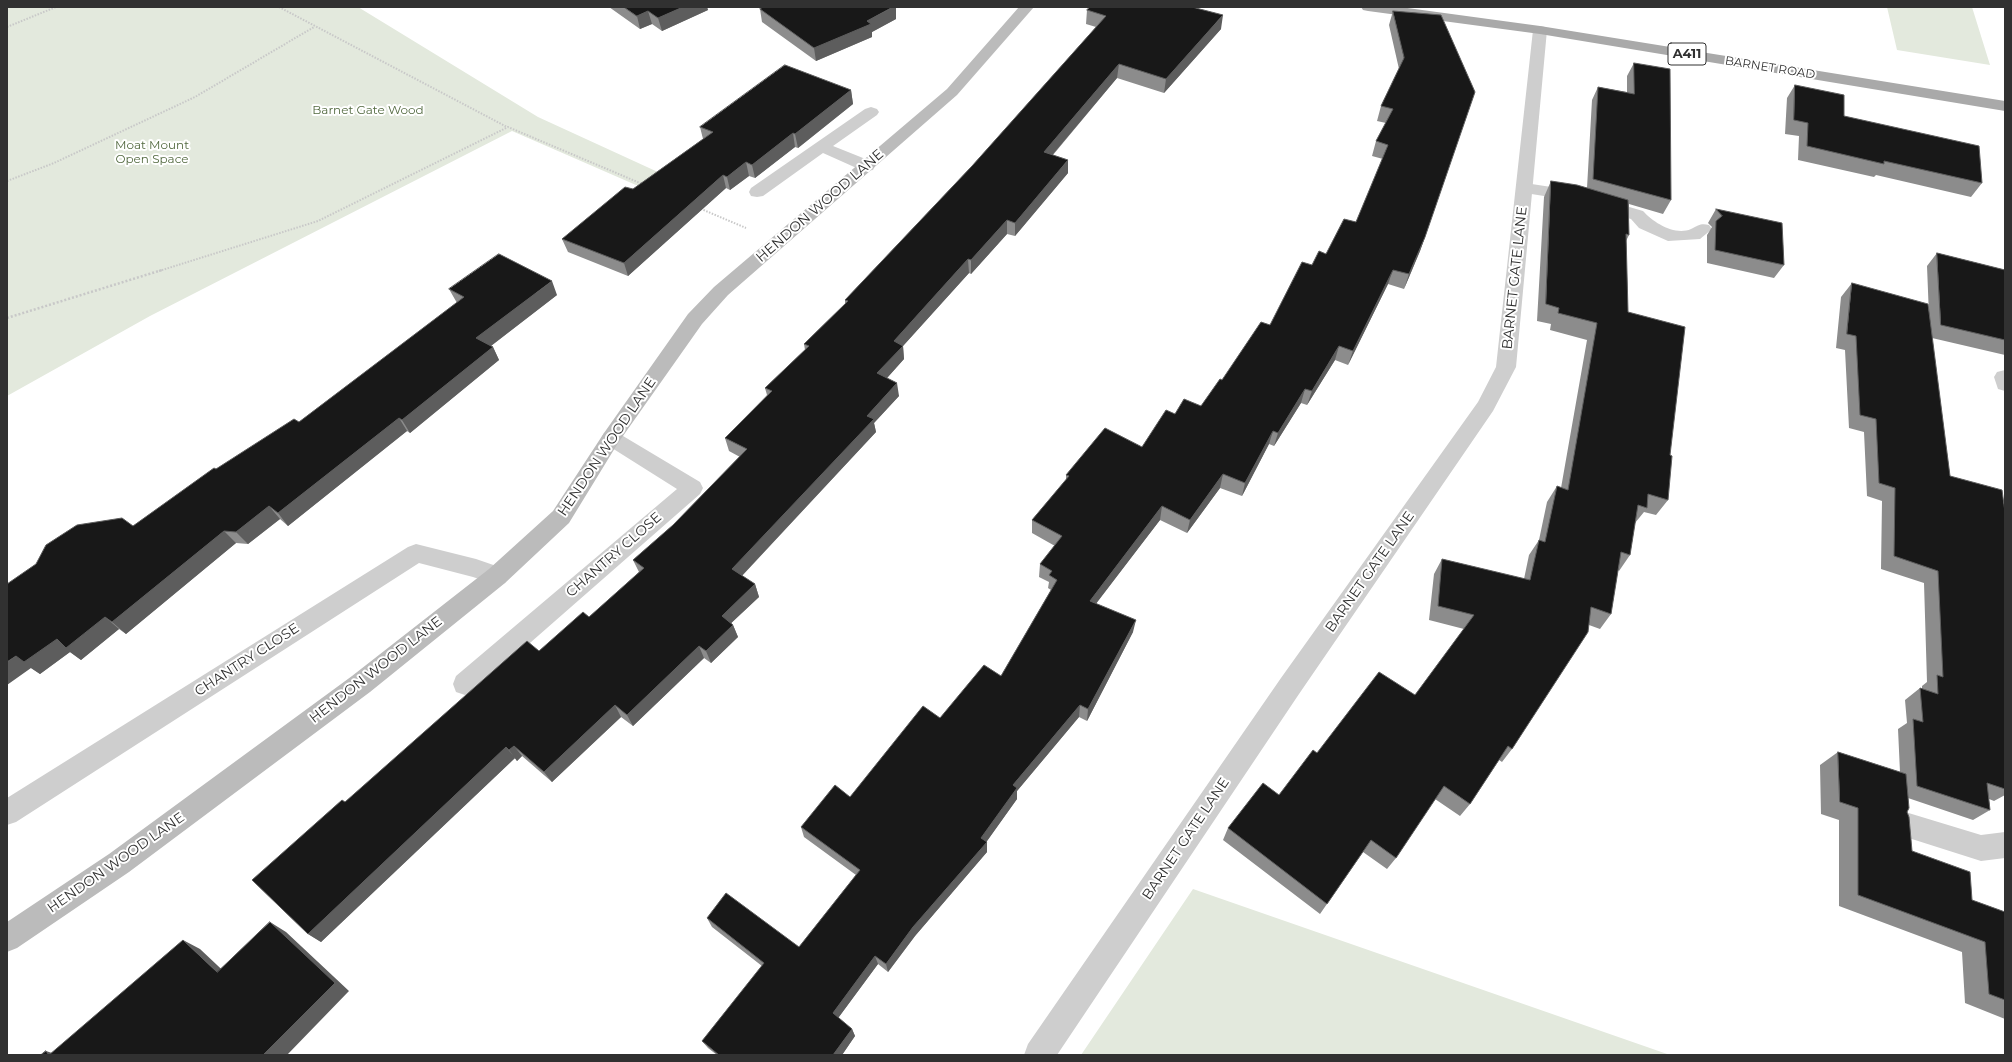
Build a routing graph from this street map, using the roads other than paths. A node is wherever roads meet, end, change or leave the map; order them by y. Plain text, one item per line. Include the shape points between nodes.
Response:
1 (1027, 7) edge
2 (1368, 7) edge
3 (1540, 30) junction
4 (2005, 106) edge
5 (871, 112) dead end
6 (822, 147) junction
7 (867, 166) junction
8 (1525, 188) junction
9 (757, 192) dead end
10 (1703, 229) dead end
11 (611, 438) junction
12 (497, 576) junction
13 (465, 684) dead end
14 (7, 813) edge
15 (1902, 824) edge
16 (2005, 845) edge
17 (7, 938) edge
18 (1038, 1055) edge

1 - 7 main road, HENDON WOOD LANE via 952,92
2 - 3 main road, BARNET ROAD / A411
3 - 4 main road, BARNET ROAD / A411
3 - 8 street, BARNET GATE LANE
5 - 6 street
6 - 7 street
6 - 9 street
7 - 11 main road, HENDON WOOD LANE via 780,239 695,319
8 - 10 street via 1572,195 1637,215 1645,224 1668,235 1694,235
8 - 18 street, BARNET GATE LANE via 1506,366 1486,406 1290,686
11 - 12 main road, HENDON WOOD LANE via 561,517
11 - 13 street, CHANTRY CLOSE via 692,488
12 - 14 street, CHANTRY CLOSE via 416,553
12 - 17 main road, HENDON WOOD LANE via 361,684 132,853
15 - 16 street via 1981,848

